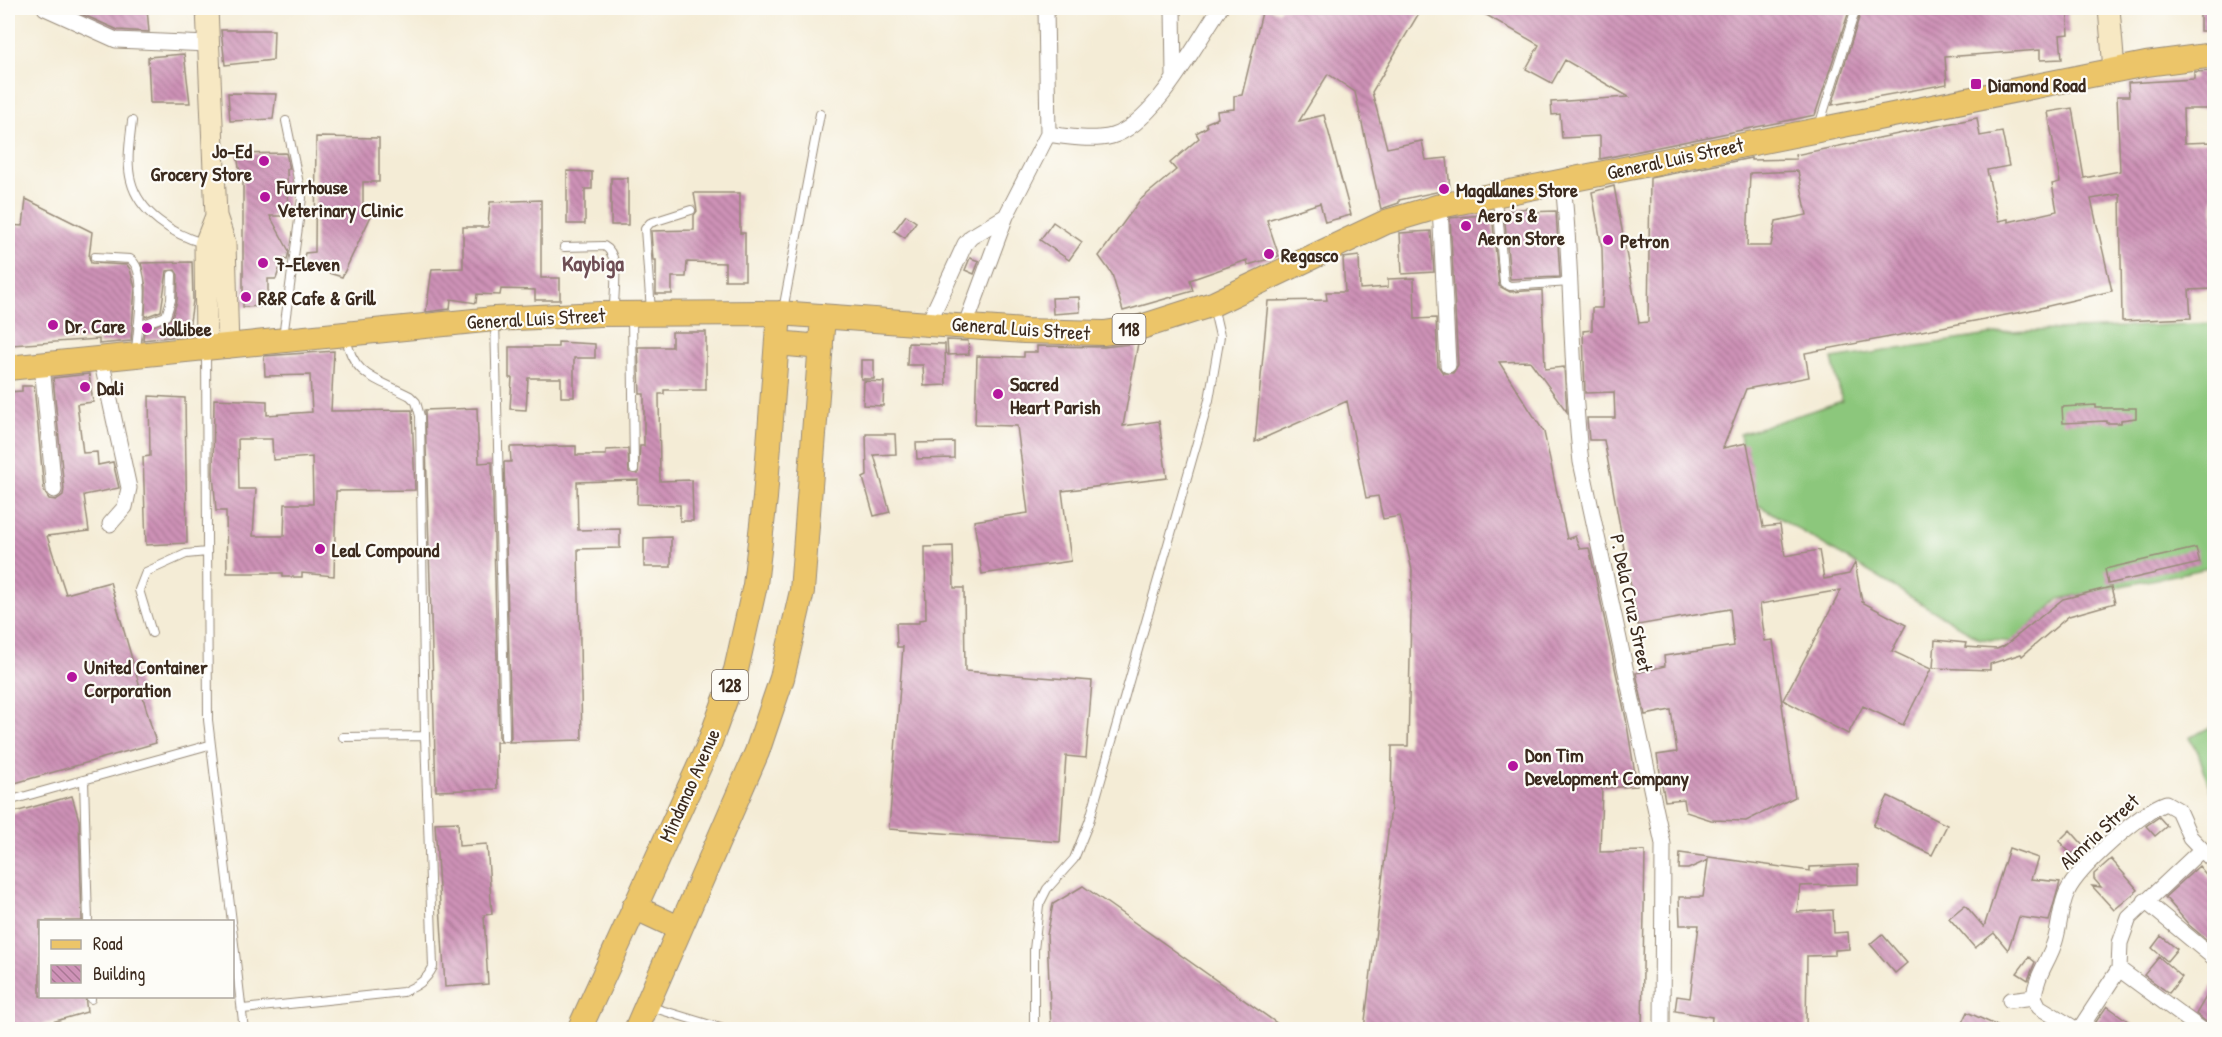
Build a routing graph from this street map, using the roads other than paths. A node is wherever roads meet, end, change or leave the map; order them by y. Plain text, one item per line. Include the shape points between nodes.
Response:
1 (45, 8) edge
2 (207, 8) edge
3 (1046, 8) edge
4 (1173, 8) edge
5 (1220, 8) edge
6 (1856, 8) edge
7 (2109, 8) edge
8 (208, 44) junction
9 (2214, 55) edge
10 (2114, 70) junction
11 (1174, 76) junction
12 (820, 114) dead end
13 (132, 121) dead end
14 (286, 121) dead end
15 (1819, 128) junction
16 (1048, 134) junction
17 (1563, 183) junction
18 (1496, 194) junction
19 (1440, 206) junction
20 (691, 210) dead end
21 (1006, 216) junction
22 (215, 244) junction
23 (564, 247) dead end
24 (95, 257) dead end
25 (172, 275) dead end
26 (1571, 282) junction
27 (1213, 304) junction
28 (633, 313) junction
29 (781, 313) junction
30 (823, 316) junction
31 (494, 319) junction
32 (929, 322) junction
33 (966, 324) junction
34 (138, 326) junction
35 (345, 333) junction
36 (282, 341) junction
37 (777, 343) junction
38 (821, 347) junction
39 (217, 348) junction
40 (136, 356) junction
41 (101, 359) junction
42 (42, 365) junction
43 (1448, 365) dead end
44 (8, 368) edge
45 (634, 470) dead end
46 (54, 490) dead end
47 (110, 524) dead end
48 (207, 552) junction
49 (152, 633) dead end
50 (426, 736) junction
51 (343, 737) dead end
52 (505, 737) dead end
53 (209, 745) junction
54 (84, 780) junction
55 (8, 801) edge
56 (2201, 850) junction
57 (2214, 862) edge
58 (2145, 901) junction
59 (634, 907) junction
60 (88, 920) edge
61 (232, 920) edge
62 (679, 928) junction
63 (234, 942) edge
64 (2214, 958) edge
65 (2119, 969) junction
66 (2034, 997) junction
67 (2010, 1000) dead end
68 (646, 1005) junction
69 (243, 1010) junction
70 (243, 1029) edge
71 (579, 1029) edge
72 (636, 1029) edge
73 (727, 1029) edge
74 (1034, 1029) edge
75 (1662, 1029) edge
76 (2078, 1029) edge
77 (2202, 1029) edge

1 - 8 street via 116,40
2 - 8 street
3 - 16 street
4 - 11 street
5 - 11 street
6 - 15 lane
7 - 10 street
8 - 22 street
9 - 10 main road, General Luis Street / 118
10 - 15 main road, General Luis Street / 118
11 - 16 street via 1154,106 1127,130 1091,138
12 - 29 lane
13 - 22 lane via 129,169 140,201 166,226
14 - 36 lane via 302,198
15 - 17 main road, General Luis Street / 118
16 - 21 street
17 - 18 main road, General Luis Street / 118
17 - 26 street, P. Dela Cruz Street
18 - 19 main road, General Luis Street / 118
18 - 26 lane via 1504,283 1510,286
19 - 27 main road, General Luis Street / 118 via 1386,222
19 - 43 street
20 - 28 lane via 650,223 645,229
21 - 32 street via 965,244
21 - 33 street
22 - 39 street
23 - 28 lane via 609,248
24 - 34 lane via 135,262 141,281
25 - 34 lane via 166,316
26 - 75 street, P. Dela Cruz Street via 1581,462 1663,844
27 - 33 main road, General Luis Street / 118 via 1138,328 1104,333 1024,331
27 - 74 lane via 1220,336 1209,400 1089,822 1074,859 1047,889 1039,905 1034,950
28 - 29 main road, General Luis Street / 118
28 - 31 main road, General Luis Street / 118
28 - 45 lane
29 - 30 main road, General Luis Street / 118
29 - 37 main road, Mindanao Avenue / 128
30 - 32 main road, General Luis Street / 118
30 - 38 main road, 128
31 - 35 main road, General Luis Street / 118
31 - 52 lane
32 - 33 main road, General Luis Street / 118
34 - 40 lane
35 - 36 main road, General Luis Street / 118
35 - 50 lane via 357,368 410,396 419,409
36 - 39 main road, General Luis Street / 118
37 - 38 main road
37 - 59 main road, Mindanao Avenue / 128 via 755,585 736,670 708,747
38 - 62 main road, 128 via 802,591 782,678 757,752
39 - 40 main road, General Luis Street / 118
39 - 48 lane
40 - 41 main road, General Luis Street / 118
41 - 42 main road, General Luis Street / 118
41 - 47 street via 129,488 124,507
42 - 44 main road, General Luis Street / 118
42 - 46 street
48 - 49 lane via 186,554 146,572 139,590
48 - 53 lane
50 - 51 lane
50 - 69 lane via 435,952 428,978 403,992
53 - 54 lane
53 - 61 lane
54 - 55 lane
54 - 60 lane
56 - 57 street
56 - 58 street
56 - 66 street, Almria Street via 2190,837 2178,810 2166,803 2151,808 2081,872 2068,891 2055,942 2035,982
58 - 64 street
58 - 65 street via 2129,918 2120,943
59 - 62 main road
59 - 71 main road, Mindanao Avenue / 128
62 - 68 main road, 128
63 - 69 lane
65 - 76 street
65 - 77 street
66 - 67 street
66 - 76 street via 2039,1007
68 - 72 main road, 128
68 - 73 lane
69 - 70 lane

